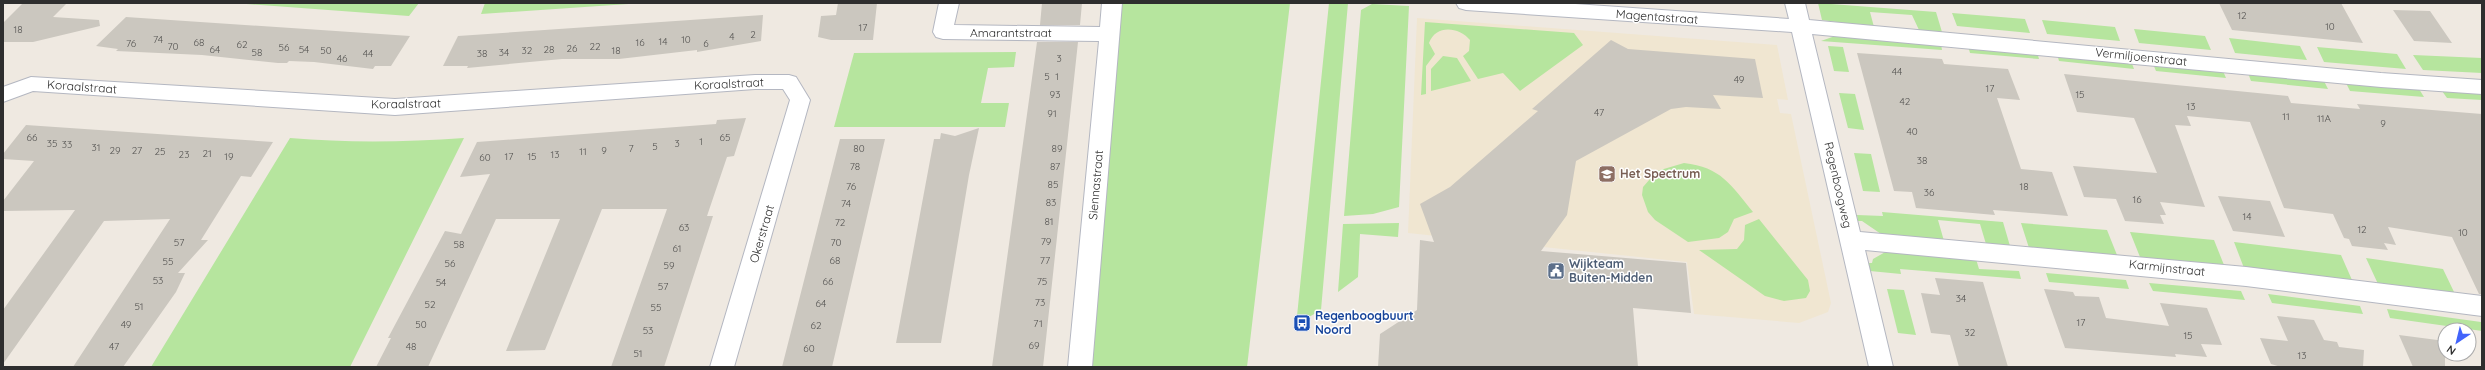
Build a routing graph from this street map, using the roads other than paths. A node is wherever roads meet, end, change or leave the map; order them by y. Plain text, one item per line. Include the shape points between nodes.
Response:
1 (949, 3) edge
2 (1112, 3) edge
3 (1466, 3) edge
4 (1795, 3) edge
5 (1800, 26) junction
6 (1109, 34) junction
7 (2482, 87) edge
8 (3, 95) edge
9 (800, 100) joint
10 (1851, 240) junction
11 (2482, 306) edge
12 (722, 367) edge
13 (1080, 367) edge
14 (1881, 367) edge

1 - 6 street, Amarantstraat via 943,32
2 - 6 street, Siennastraat
3 - 5 street, Magentastraat
4 - 5 street, Regenboogweg
5 - 7 street, Vermiljoenstraat via 2381,80
5 - 10 street, Regenboogweg
6 - 13 street, Siennastraat
8 - 9 street, Koraalstraat via 32,84 394,107 755,82 789,82
9 - 12 street, Okerstraat
10 - 11 street, Karmijnstraat via 2125,263 2373,290
10 - 14 street, Regenboogweg

